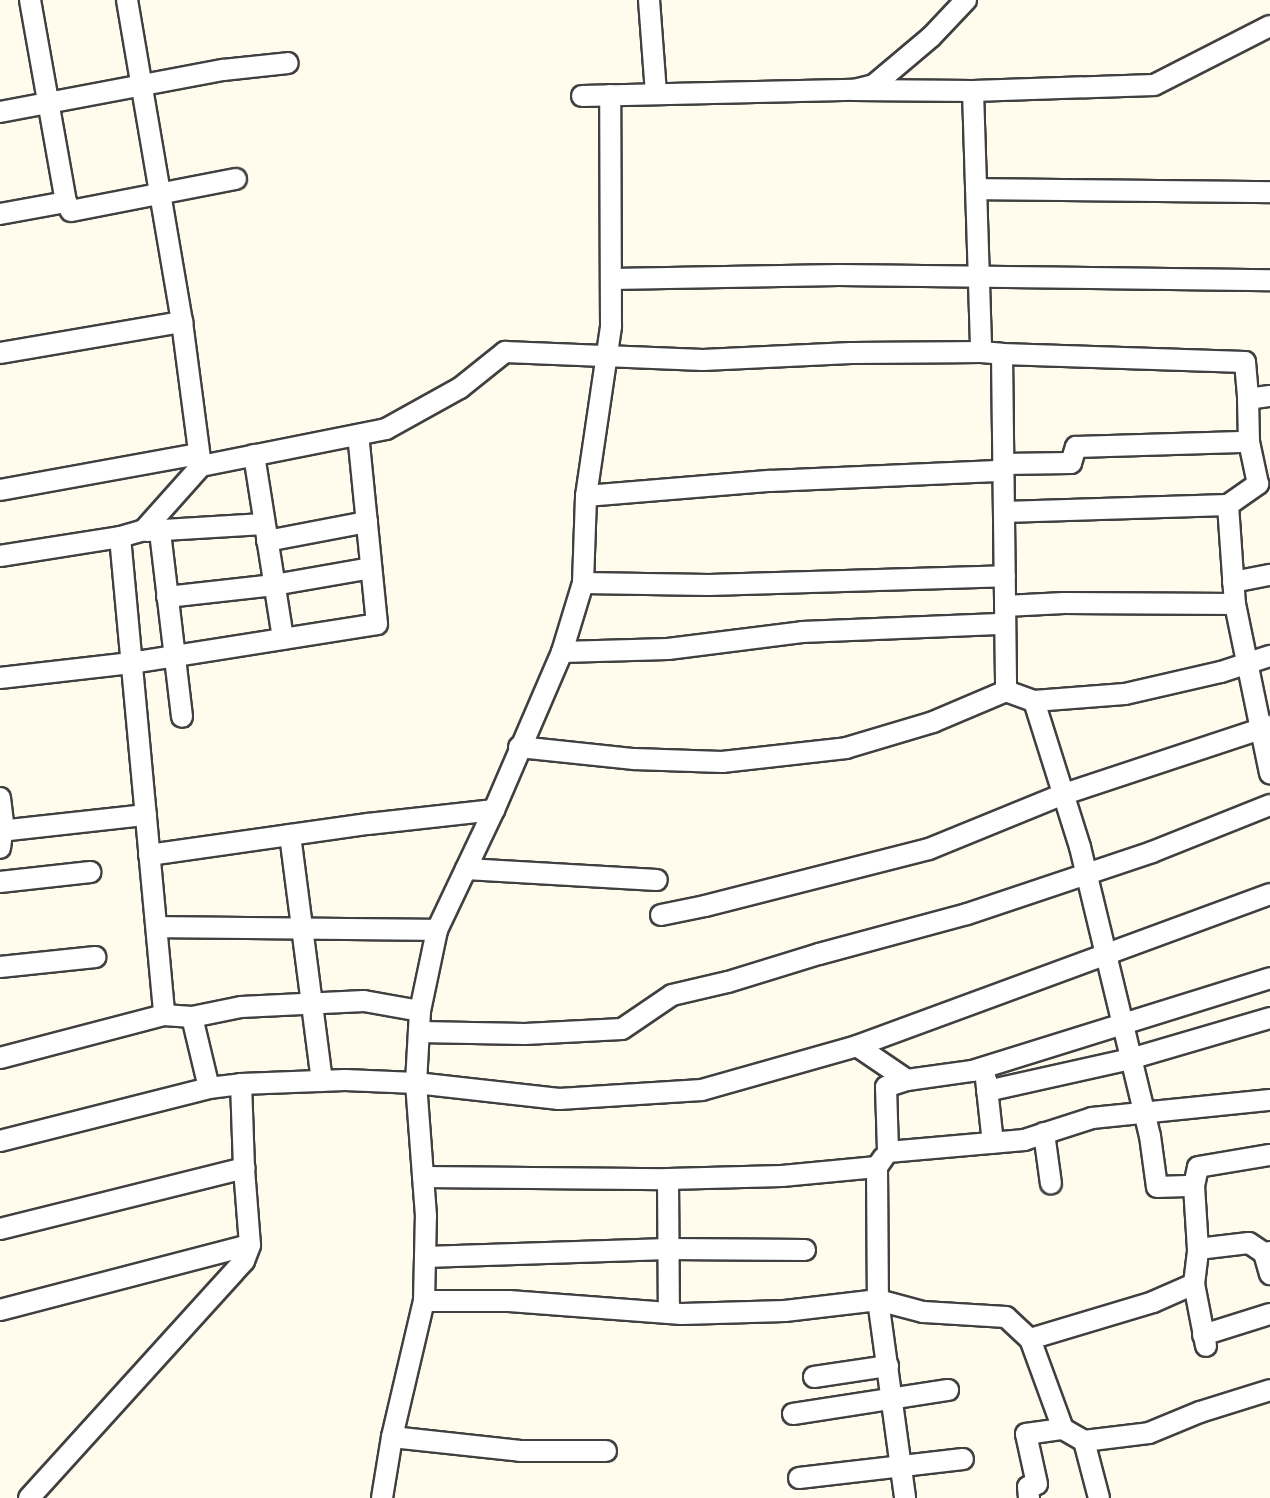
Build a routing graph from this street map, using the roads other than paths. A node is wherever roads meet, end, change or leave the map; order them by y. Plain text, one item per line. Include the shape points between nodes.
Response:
1 (30, 0) edge
2 (127, 0) edge
3 (649, 0) edge
4 (966, 0) edge
5 (1270, 26) edge
6 (288, 63) dead end
7 (141, 85) junction
8 (854, 90) junction
9 (973, 91) junction
10 (656, 93) junction
11 (610, 95) junction
12 (582, 96) dead end
13 (48, 103) junction
14 (0, 112) edge
15 (236, 180) dead end
16 (976, 189) junction
17 (1270, 192) edge
18 (160, 194) junction
19 (66, 202) junction
20 (0, 214) edge
21 (979, 276) junction
22 (611, 279) junction
23 (1270, 280) edge
24 (182, 322) junction
25 (981, 352) junction
26 (0, 353) edge
27 (1002, 354) junction
28 (606, 357) junction
29 (1270, 396) edge
30 (1248, 399) junction
31 (358, 435) junction
32 (1250, 442) junction
33 (254, 456) junction
34 (200, 460) junction
35 (1003, 467) junction
36 (1263, 475) edge
37 (0, 490) edge
38 (586, 496) junction
39 (1228, 505) junction
40 (1004, 512) junction
41 (367, 522) junction
42 (152, 531) junction
43 (266, 532) junction
44 (120, 537) junction
45 (0, 556) edge
46 (371, 568) junction
47 (1270, 575) edge
48 (1005, 576) junction
49 (1233, 582) junction
50 (584, 583) junction
51 (274, 585) junction
52 (167, 597) junction
53 (1235, 604) junction
54 (1005, 615) junction
55 (283, 639) junction
56 (562, 652) junction
57 (174, 656) junction
58 (1270, 656) edge
59 (1246, 662) junction
60 (131, 663) junction
61 (0, 678) edge
62 (1006, 692) junction
63 (1034, 701) junction
64 (182, 717) dead end
65 (1265, 727) edge
66 (519, 747) junction
67 (1270, 773) edge
68 (1064, 794) junction
69 (0, 798) edge
70 (1270, 805) edge
71 (494, 810) junction
72 (146, 815) junction
73 (290, 835) junction
74 (1, 837) edge
75 (150, 855) junction
76 (466, 869) junction
77 (1085, 872) junction
78 (90, 873) dead end
79 (657, 880) dead end
80 (0, 882) edge
81 (1270, 894) edge
82 (661, 915) dead end
83 (157, 927) junction
84 (301, 928) junction
85 (437, 930) junction
86 (1104, 953) junction
87 (95, 957) dead end
88 (0, 967) edge
89 (1270, 978) edge
90 (309, 1003) junction
91 (420, 1011) junction
92 (164, 1015) junction
93 (192, 1017) junction
94 (1270, 1018) edge
95 (1121, 1024) junction
96 (418, 1032) junction
97 (858, 1046) junction
98 (0, 1058) edge
99 (1130, 1059) junction
100 (984, 1067) junction
101 (907, 1080) junction
102 (321, 1081) junction
103 (416, 1083) junction
104 (241, 1084) junction
105 (209, 1088) junction
106 (987, 1091) junction
107 (1270, 1100) edge
108 (1144, 1111) junction
109 (1044, 1133) junction
110 (0, 1142) edge
111 (993, 1143) junction
112 (1270, 1155) edge
113 (882, 1159) junction
114 (244, 1168) junction
115 (423, 1177) junction
116 (668, 1179) junction
117 (1051, 1184) dead end
118 (1194, 1186) junction
119 (0, 1229) edge
120 (250, 1245) junction
121 (669, 1248) junction
122 (1198, 1249) junction
123 (805, 1250) dead end
124 (1267, 1253) edge
125 (425, 1257) junction
126 (1270, 1274) edge
127 (1194, 1284) junction
128 (878, 1300) junction
129 (424, 1301) junction
130 (0, 1310) edge
131 (669, 1313) junction
132 (1270, 1314) edge
133 (1030, 1339) junction
134 (888, 1365) junction
135 (814, 1377) dead end
136 (948, 1390) dead end
137 (1270, 1390) edge
138 (892, 1397) junction
139 (793, 1414) dead end
140 (1063, 1429) junction
141 (392, 1437) junction
142 (1084, 1441) junction
143 (606, 1451) dead end
144 (963, 1460) dead end
145 (901, 1467) junction
146 (799, 1478) dead end
147 (29, 1498) edge
148 (382, 1498) edge
149 (905, 1498) edge
150 (1029, 1498) edge
151 (1099, 1498) edge

1 - 13 street
2 - 7 street
3 - 10 street
4 - 8 street via 903,63 874,85
5 - 9 street via 1154,85
6 - 7 street
7 - 13 street
7 - 18 street
8 - 9 street
8 - 10 street
9 - 16 street
10 - 11 street
11 - 12 street
11 - 22 street
13 - 14 street
13 - 19 street
15 - 18 street
16 - 17 street
16 - 21 street
18 - 19 street via 71,211
18 - 24 street
19 - 20 street
21 - 22 street
21 - 23 street
21 - 25 street
22 - 28 street via 611,326
24 - 26 street
24 - 34 street
25 - 27 street
25 - 28 street via 703,360
27 - 30 street via 1245,362
27 - 35 street
28 - 31 street via 505,352 460,388 386,429
28 - 38 street
29 - 30 street
30 - 32 street
31 - 33 street
31 - 41 street
32 - 35 street via 1076,447 1071,463
32 - 36 street
33 - 34 street
33 - 43 street
34 - 37 street
34 - 42 street
35 - 38 street via 770,480
35 - 40 street
36 - 39 street via 1258,484
38 - 50 street
39 - 40 street
39 - 49 street
40 - 48 street
41 - 43 street
41 - 46 street
42 - 43 street
42 - 44 street
42 - 52 street
43 - 51 street
44 - 45 street
44 - 60 street
46 - 51 street
46 - 55 street via 377,624
47 - 49 street
48 - 50 street via 709,585
48 - 54 street
49 - 53 street
50 - 56 street
51 - 52 street
51 - 55 street
52 - 57 street
53 - 54 street via 1064,603
53 - 59 street
54 - 56 street via 802,632 668,649
54 - 62 street
55 - 57 street
56 - 66 street
57 - 60 street
57 - 64 street
58 - 59 street
59 - 63 street via 1221,672 1125,694
59 - 65 street
60 - 61 street
60 - 72 street
62 - 63 street
62 - 66 street via 933,722 835,750 722,762 634,759
63 - 68 street
65 - 67 street
65 - 68 street
66 - 71 street
68 - 77 street
68 - 82 street via 929,849
69 - 74 street
70 - 77 street via 1152,852
71 - 73 street
71 - 76 street
72 - 74 street
72 - 75 street
73 - 75 street
73 - 84 street
75 - 83 street
76 - 79 street
76 - 85 street
77 - 86 street
77 - 96 street via 967,914 672,995 622,1029 525,1034
78 - 80 street
81 - 86 street
83 - 84 street
83 - 92 street
84 - 85 street
84 - 90 street
85 - 91 street
86 - 95 street
86 - 97 street
87 - 88 street
89 - 95 street
90 - 91 street via 364,1000
90 - 93 street via 242,1007
90 - 102 street
91 - 96 street
92 - 93 street
92 - 98 street
93 - 105 street
94 - 99 street
95 - 99 street
95 - 100 street
96 - 103 street
97 - 101 street
97 - 103 street via 702,1090 559,1099
99 - 106 street
99 - 108 street
100 - 101 street
100 - 106 street
101 - 113 street via 886,1087
102 - 103 street
102 - 104 street
103 - 115 street
104 - 105 street
104 - 114 street
105 - 110 street
106 - 111 street
107 - 108 street
108 - 109 street via 1092,1118
108 - 118 street via 1157,1187
109 - 111 street via 1024,1140
109 - 117 street
111 - 113 street
112 - 118 street via 1198,1167
113 - 116 street via 782,1176
113 - 128 street
114 - 119 street
114 - 120 street
115 - 116 street
115 - 125 street
116 - 121 street
118 - 122 street
120 - 130 street
120 - 147 street via 244,1261
121 - 123 street
121 - 125 street
121 - 131 street
122 - 124 street via 1249,1243
122 - 127 street
124 - 126 street
125 - 129 street
127 - 132 street via 1204,1341
127 - 133 street via 1153,1302
128 - 131 street via 785,1311
128 - 133 street via 923,1312 1006,1317
128 - 134 street
129 - 131 street via 509,1301
129 - 141 street
133 - 140 street
134 - 135 street
134 - 138 street
136 - 138 street
137 - 142 street via 1149,1432
138 - 139 street
138 - 145 street
140 - 142 street
140 - 150 street via 1026,1434 1037,1484 1028,1487
141 - 143 street via 520,1451
141 - 148 street
142 - 151 street
144 - 145 street
145 - 146 street
145 - 149 street

